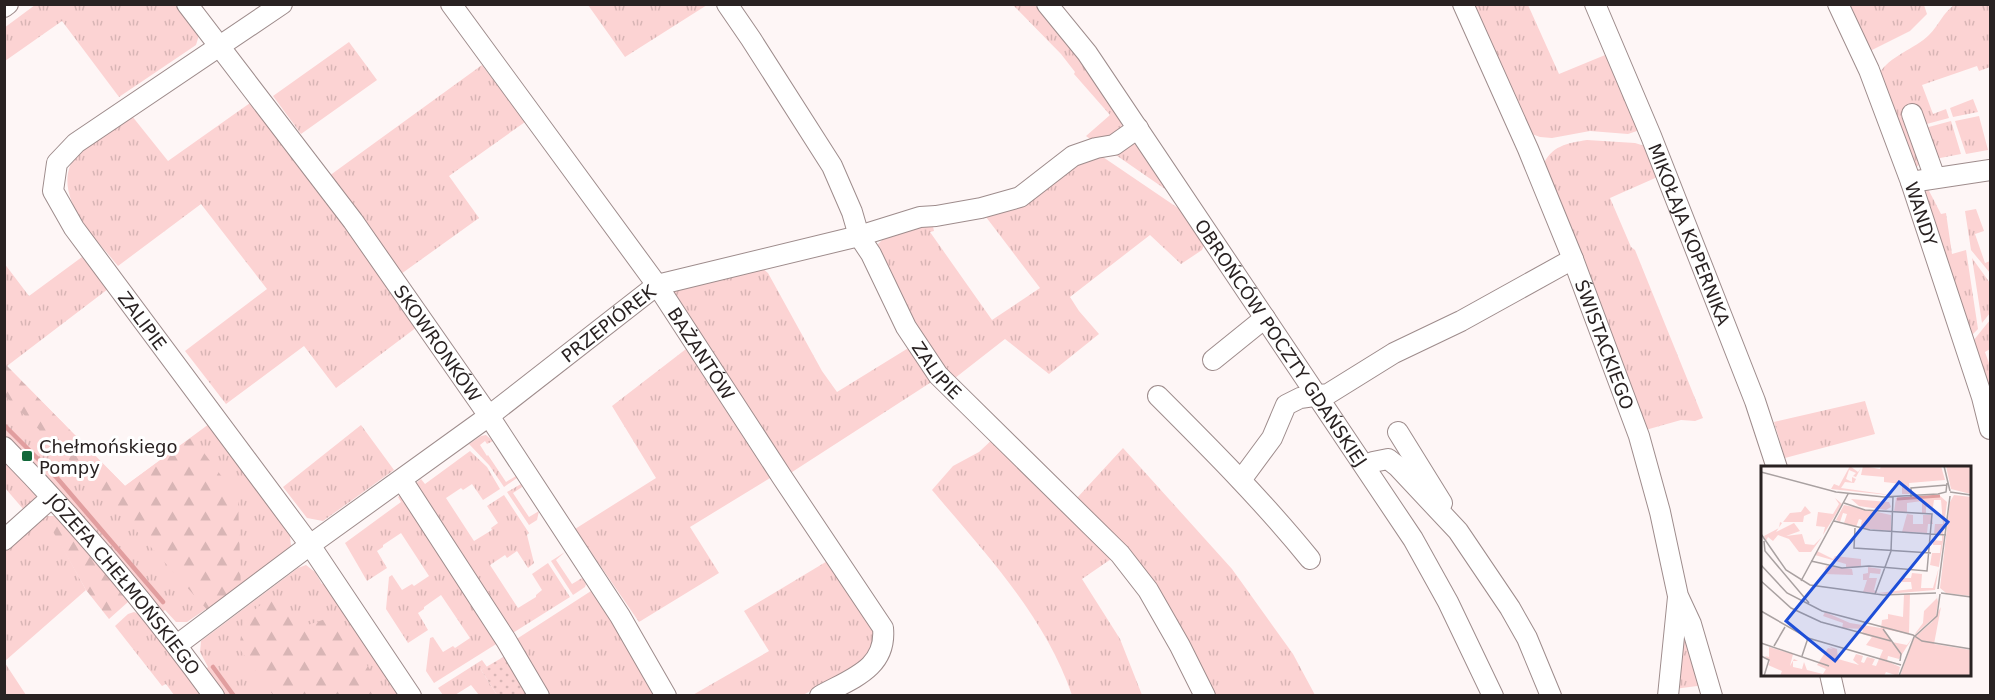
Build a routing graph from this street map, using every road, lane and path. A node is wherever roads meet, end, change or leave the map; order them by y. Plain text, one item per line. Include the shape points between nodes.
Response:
1 (187, 4) edge
2 (282, 4) edge
3 (451, 4) edge
4 (727, 4) edge
5 (1047, 4) edge
6 (1464, 4) edge
7 (1595, 4) edge
8 (1838, 4) edge
9 (219, 46) junction
10 (1912, 114) dead end
11 (1138, 128) junction
12 (1990, 170) edge
13 (1935, 178) junction
14 (1911, 182) junction
15 (859, 236) junction
16 (1573, 259) junction
17 (657, 285) junction
18 (1265, 318) junction
19 (1214, 360) dead end
20 (1317, 394) junction
21 (1158, 396) dead end
22 (1986, 396) edge
23 (489, 416) junction
24 (1990, 429) edge
25 (1398, 432) dead end
26 (4, 447) edge
27 (1365, 466) junction
28 (1776, 466) edge
29 (402, 480) junction
30 (1241, 480) junction
31 (51, 498) junction
32 (1458, 531) junction
33 (4, 540) edge
34 (310, 545) junction
35 (1310, 559) dead end
36 (1678, 596) junction
37 (177, 645) junction
38 (1830, 676) edge
39 (214, 696) edge
40 (411, 696) edge
41 (539, 696) edge
42 (666, 696) edge
43 (820, 696) edge
44 (1205, 696) edge
45 (1493, 696) edge
46 (1551, 696) edge
47 (1668, 696) edge
48 (1712, 696) edge
49 (1835, 696) edge

1 - 9 street, SKOWRONKÓW
2 - 9 street, ZALIPIE
3 - 17 street, BAŻANTÓW
4 - 15 street, ZALIPIE via 832,166
5 - 11 street, OBROŃCÓW POCZTY GDAŃSKIEJ via 1087,53
6 - 16 street, ŚWISTACKIEGO
7 - 28 street, MIKOŁAJA KOPERNIKA via 1651,136 1755,401
8 - 14 street, WANDY via 1869,70
9 - 23 street, SKOWRONKÓW via 353,221
9 - 34 street, ZALIPIE via 76,143 57,163 53,191 74,228
10 - 13 street
11 - 15 street, PRZEPIÓREK via 1114,145 1073,156 1020,197 981,208 920,217
11 - 18 street, OBROŃCÓW POCZTY GDAŃSKIEJ
12 - 13 street
13 - 14 street
14 - 22 street, WANDY
15 - 17 street, PRZEPIÓREK
15 - 44 street, ZALIPIE via 906,327 938,375 1120,554 1148,590
16 - 20 street via 1394,353 1328,394
16 - 36 street, ŚWISTACKIEGO via 1642,446
17 - 23 street, PRZEPIÓREK
17 - 43 street, BAŻANTÓW via 884,628 881,655 874,663
18 - 19 street
18 - 20 street, OBROŃCÓW POCZTY GDAŃSKIEJ
20 - 27 street, OBROŃCÓW POCZTY GDAŃSKIEJ
20 - 30 street via 1286,405 1272,438
21 - 30 street
22 - 24 street, WANDY
23 - 29 street, PRZEPIÓREK
23 - 42 street, SKOWRONKÓW via 615,608
25 - 32 street
26 - 31 street, JÓZEFA CHEŁMOŃSKIEGO
27 - 32 street via 1388,459
27 - 45 street, OBROŃCÓW POCZTY GDAŃSKIEJ via 1425,560
29 - 34 street, PRZEPIÓREK
29 - 41 street
30 - 35 street
31 - 33 street
31 - 37 street, JÓZEFA CHEŁMOŃSKIEGO
32 - 46 street via 1516,618
34 - 37 street, PRZEPIÓREK
34 - 40 street, ZALIPIE
36 - 47 street
36 - 48 street, ŚWISTACKIEGO via 1691,624
37 - 39 street, JÓZEFA CHEŁMOŃSKIEGO
38 - 49 street

